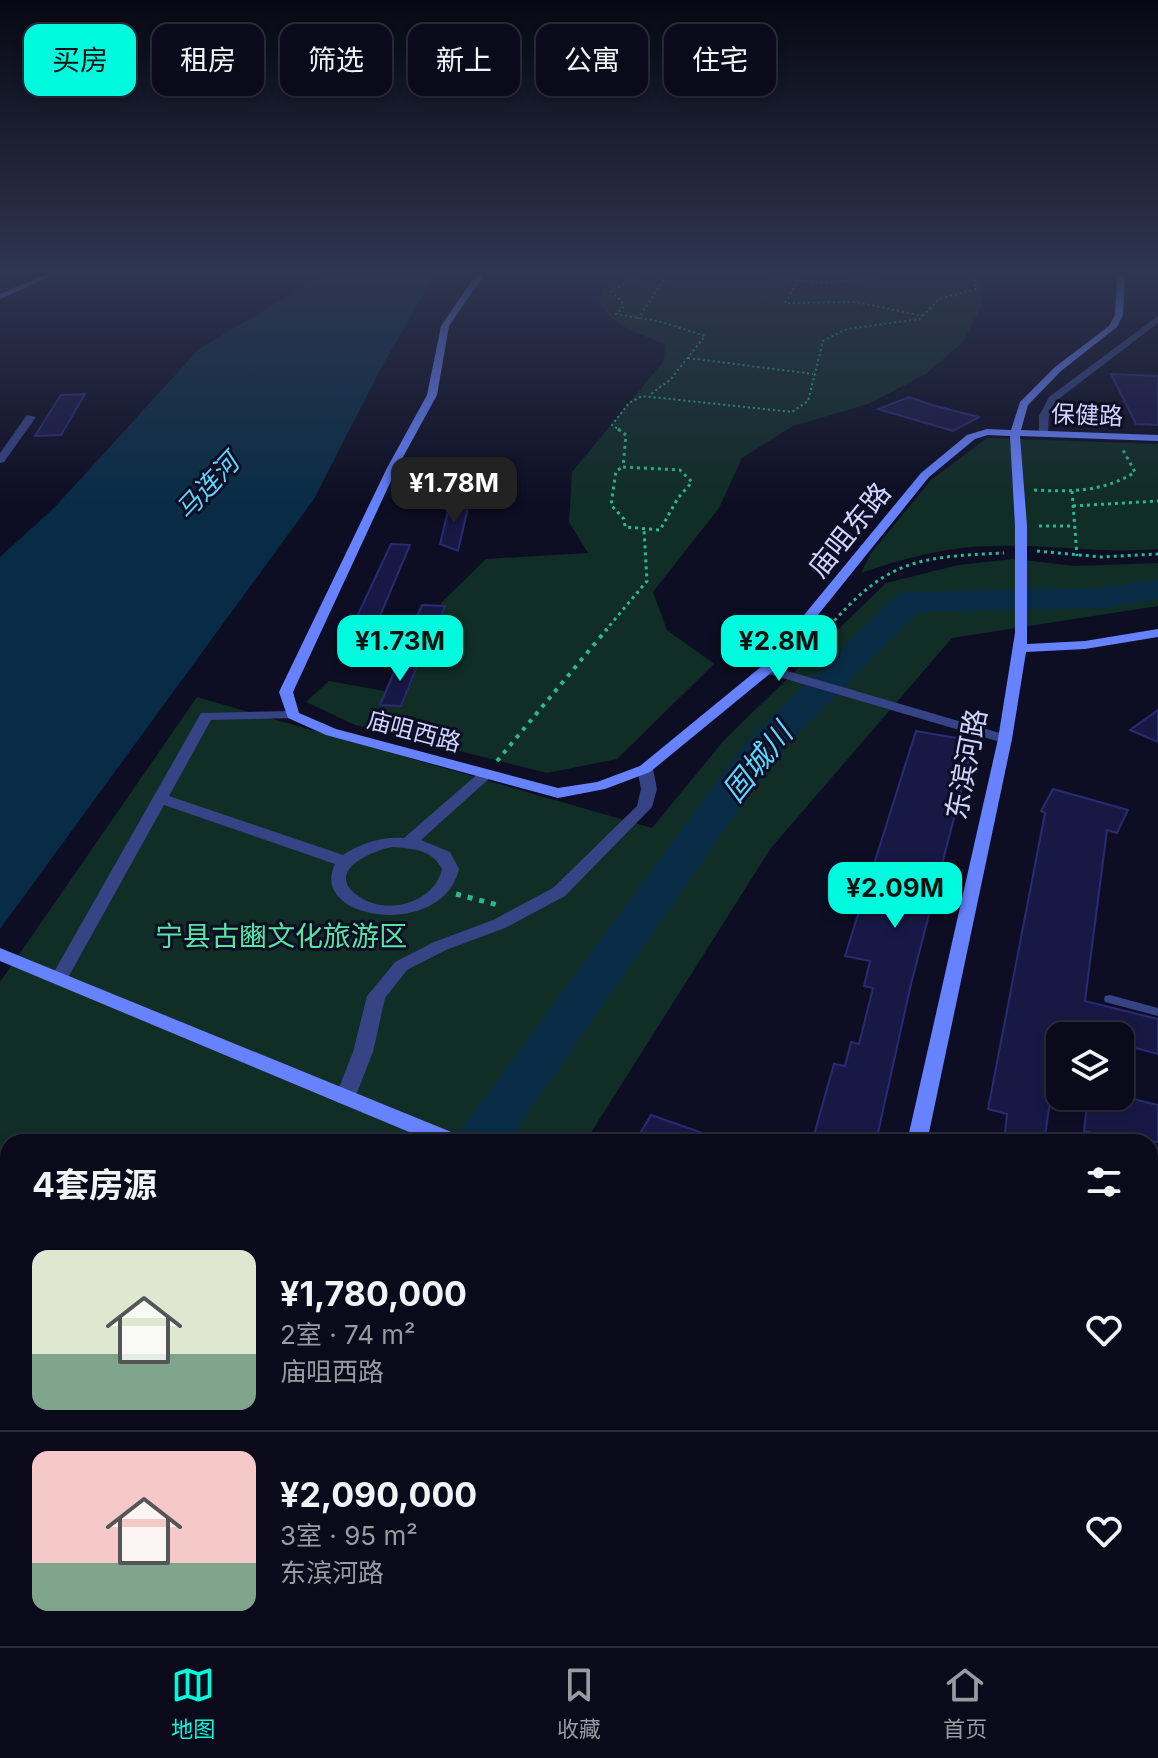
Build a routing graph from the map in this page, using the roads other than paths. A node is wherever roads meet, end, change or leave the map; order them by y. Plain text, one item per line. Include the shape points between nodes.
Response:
1 (440, 352) edge
2 (1081, 352) edge
3 (1115, 352) edge
4 (31, 417) dead end
5 (1015, 432) junction
6 (1043, 433) junction
7 (1158, 438) edge
8 (0, 460) edge
9 (1158, 633) edge
10 (1020, 641) junction
11 (767, 669) junction
12 (293, 715) junction
13 (1005, 739) junction
14 (645, 769) junction
15 (486, 774) junction
16 (160, 798) junction
17 (410, 842) junction
18 (346, 862) junction
19 (0, 954) edge
20 (59, 979) junction
21 (1110, 999) dead end
22 (1158, 1012) edge
23 (345, 1098) junction
24 (435, 1134) edge
25 (919, 1134) edge

1 - 12 street via 432,395 286,692
2 - 5 street via 1023,404
3 - 6 street via 1052,399
4 - 8 street
5 - 6 street, 保健路
5 - 10 street, 东滨河路
5 - 11 street, 庙咀东路 via 971,437 925,475
6 - 7 street, 保健路
9 - 10 street via 1085,645
10 - 13 street, 东滨河路
11 - 13 street
11 - 14 street, 庙咀东路
12 - 15 street, 庙咀西路 via 331,732
12 - 16 street via 206,716
13 - 25 street, 东滨河路
14 - 15 street, 庙咀东路 via 600,786 558,793
14 - 23 street via 649,789 644,807 559,892 401,966 376,996
15 - 17 street
16 - 18 street
16 - 20 street
17 - 18 street via 375,845
17 - 18 street via 426,845 448,860 452,870 444,891 414,907 375,910 358,904 339,885
19 - 20 street
20 - 23 street
21 - 22 lane
23 - 24 street

